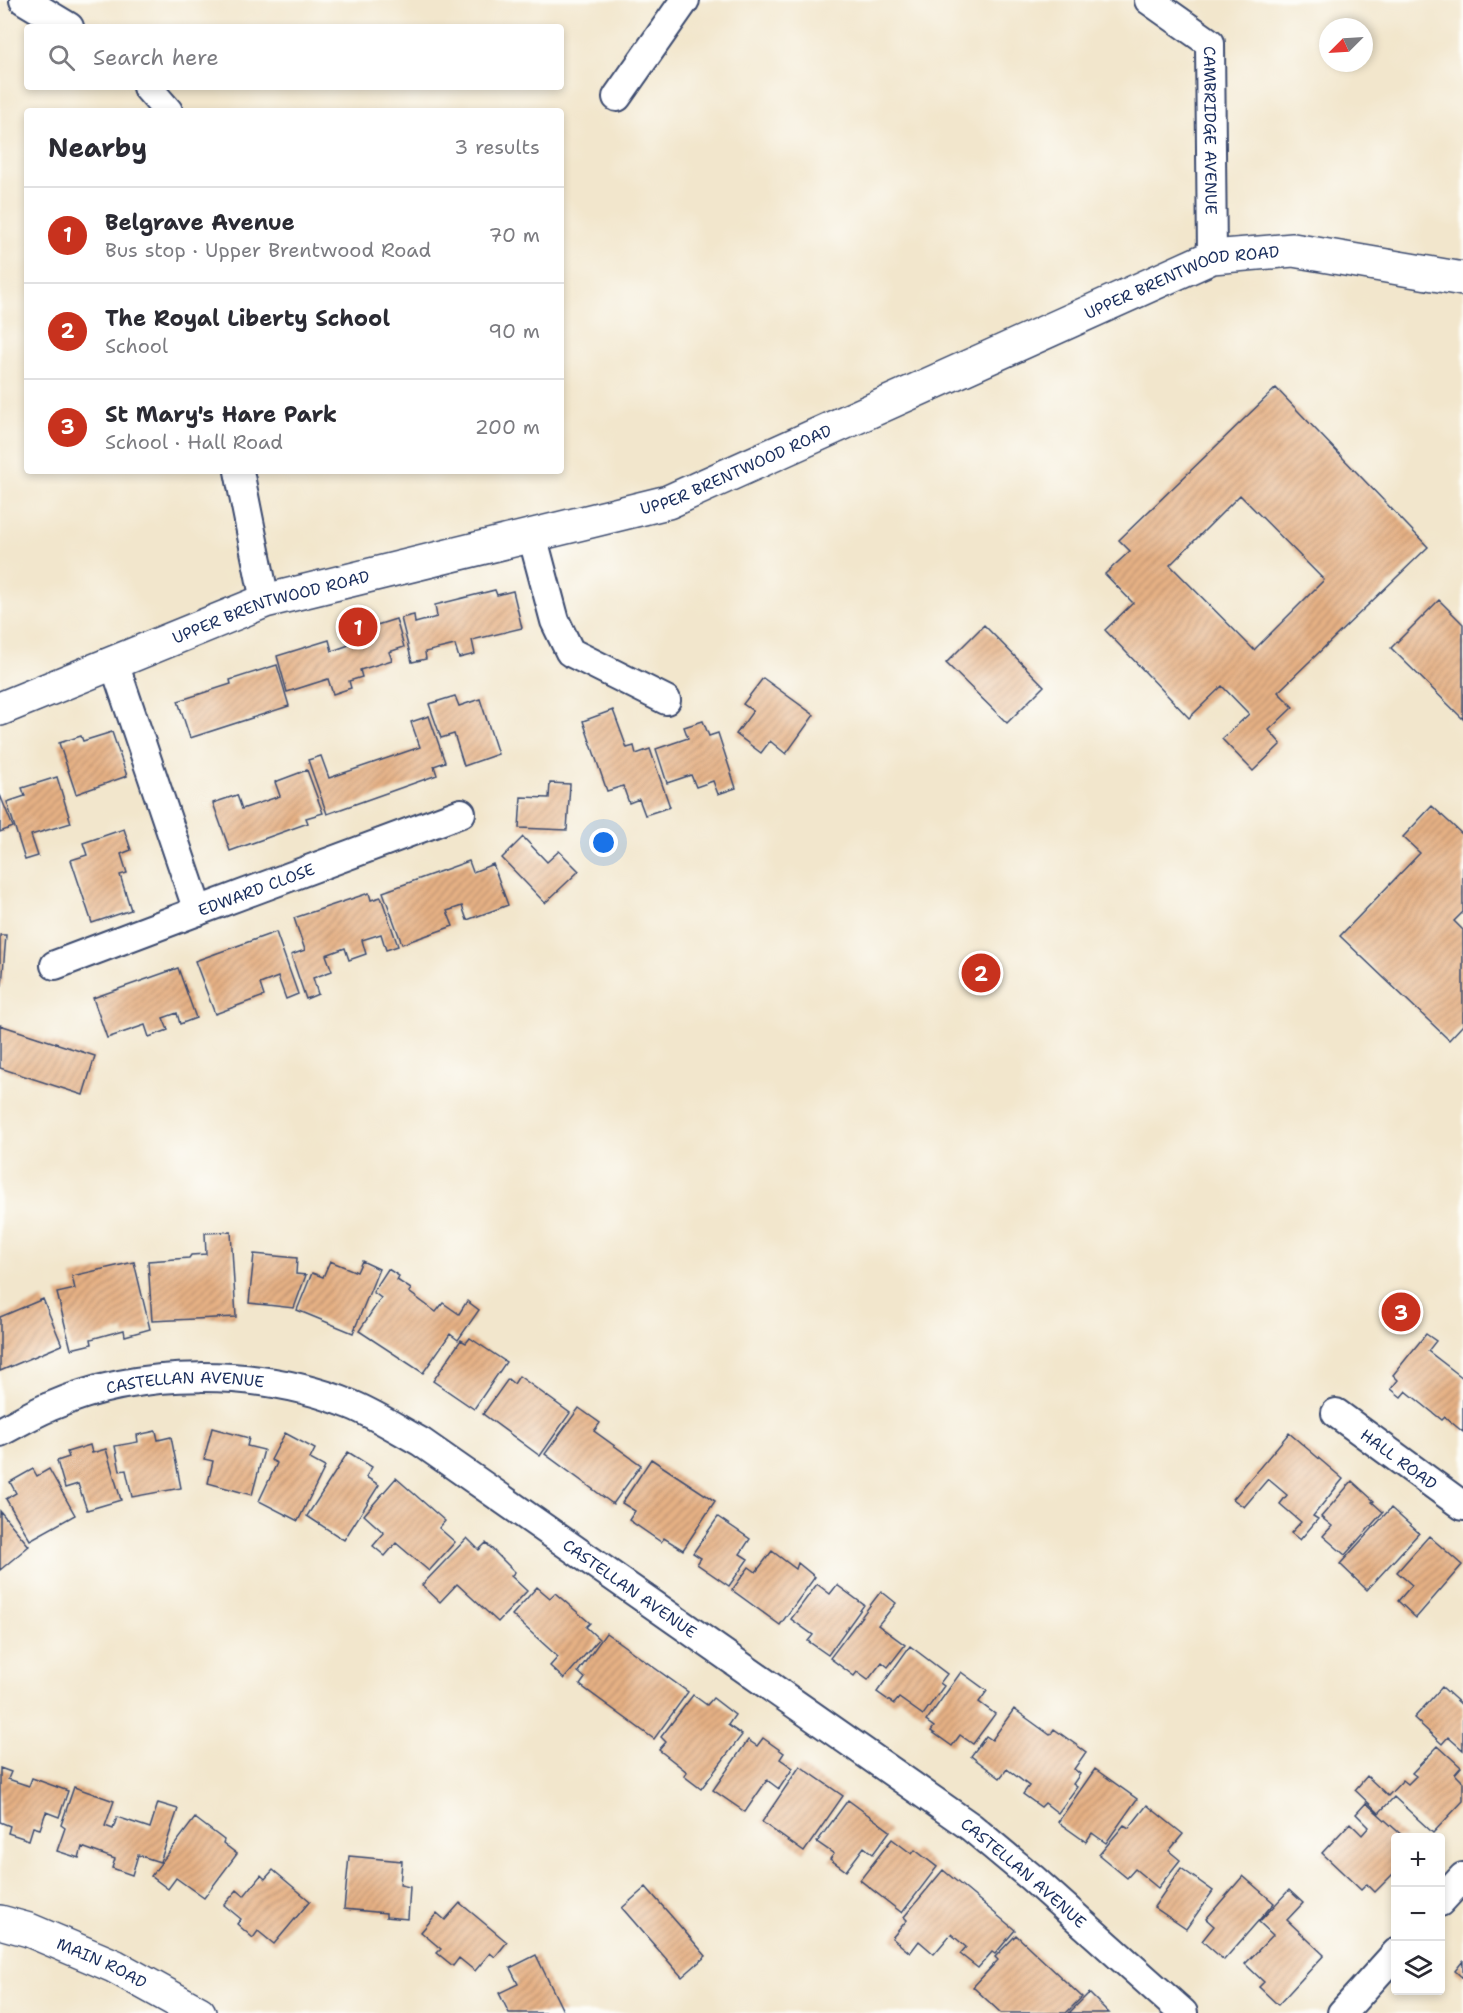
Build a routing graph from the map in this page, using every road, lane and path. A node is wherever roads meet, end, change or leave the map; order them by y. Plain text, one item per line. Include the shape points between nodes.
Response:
1 (24, 0) edge
2 (685, 0) edge
3 (1149, 0) edge
4 (64, 24) edge
5 (150, 90) edge
6 (617, 97) dead end
7 (165, 108) edge
8 (1212, 257) junction
9 (1463, 279) edge
10 (240, 474) edge
11 (532, 535) junction
12 (265, 601) junction
13 (114, 663) junction
14 (666, 700) dead end
15 (0, 709) edge
16 (460, 813) dead end
17 (198, 911) junction
18 (55, 965) dead end
19 (1336, 1413) dead end
20 (0, 1432) edge
21 (1463, 1506) edge
22 (1463, 1877) edge
23 (1445, 1897) edge
24 (0, 1922) edge
25 (1391, 1958) edge
26 (198, 2013) edge
27 (1183, 2013) edge
28 (1342, 2013) edge

1 - 4 street
2 - 6 street
3 - 8 street, CAMBRIDGE AVENUE via 1210,44
5 - 7 street
8 - 9 street, UPPER BRENTWOOD ROAD via 1293,250
8 - 11 street, UPPER BRENTWOOD ROAD via 668,502
10 - 12 street
11 - 12 street, UPPER BRENTWOOD ROAD
11 - 14 street via 555,621 570,652
12 - 13 street, UPPER BRENTWOOD ROAD
13 - 15 street, UPPER BRENTWOOD ROAD
13 - 17 street, EDWARD CLOSE
16 - 17 street, EDWARD CLOSE
17 - 18 street
19 - 21 street, HALL ROAD
20 - 27 street, CASTELLAN AVENUE via 50,1406 106,1388 165,1379 248,1380 310,1390 354,1406 421,1442 971,1827
22 - 23 street
24 - 26 street, MAIN ROAD via 114,1966
25 - 28 street

